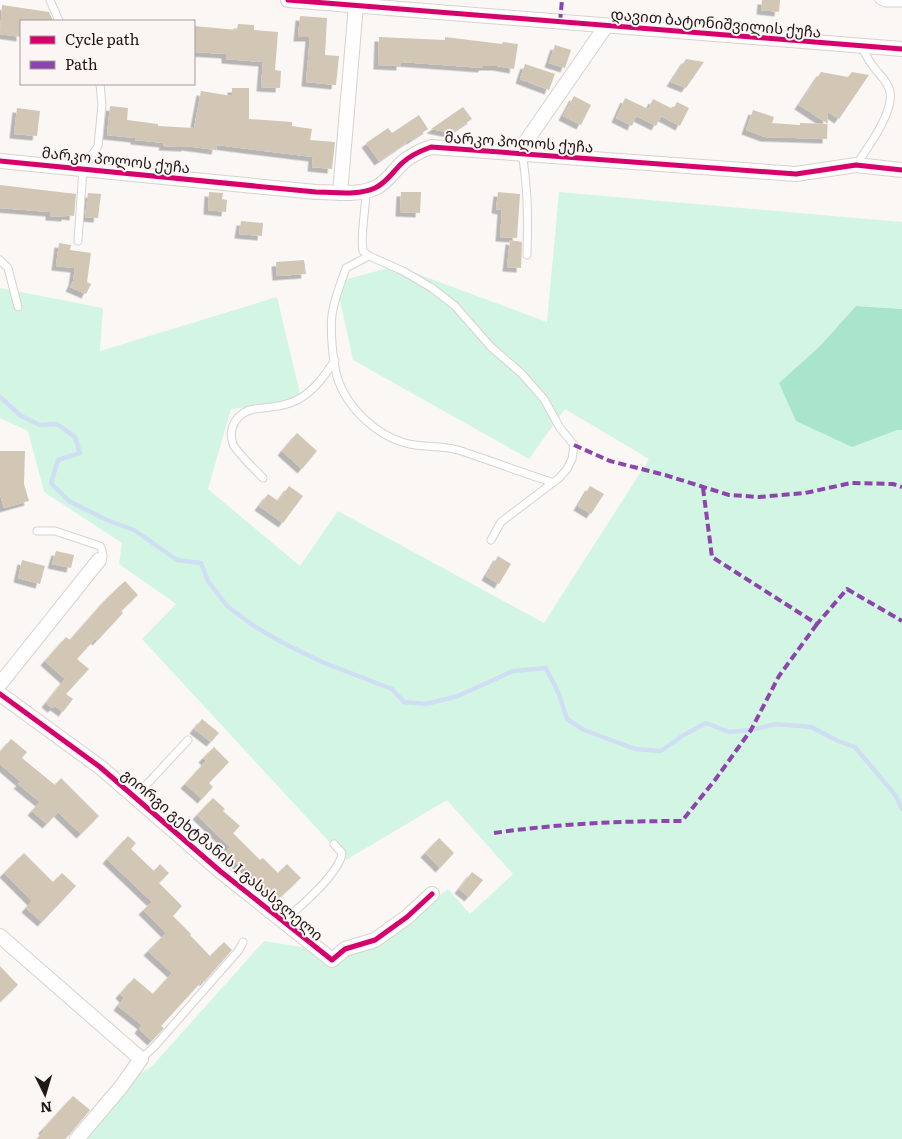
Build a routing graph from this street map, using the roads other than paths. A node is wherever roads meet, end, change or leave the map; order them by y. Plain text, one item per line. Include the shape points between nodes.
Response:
1 (50, 0) edge
2 (288, 0) edge
3 (879, 0) edge
4 (902, 3) edge
5 (356, 5) junction
6 (59, 20) edge
7 (606, 26) junction
8 (861, 46) junction
9 (902, 49) edge
10 (100, 85) edge
11 (520, 153) junction
12 (0, 161) edge
13 (856, 165) junction
14 (83, 168) junction
15 (902, 170) edge
16 (366, 191) junction
17 (340, 192) junction
18 (78, 241) dead end
19 (527, 255) dead end
20 (369, 256) junction
21 (0, 260) edge
22 (18, 307) dead end
23 (335, 360) junction
24 (263, 478) dead end
25 (551, 482) junction
26 (37, 531) dead end
27 (491, 540) dead end
28 (99, 560) joint
29 (0, 684) edge
30 (0, 694) edge
31 (188, 740) dead end
32 (136, 797) junction
33 (334, 844) dead end
34 (432, 894) dead end
35 (282, 922) junction
36 (0, 936) edge
37 (243, 942) dead end
38 (141, 1059) junction
39 (76, 1139) edge

1 - 6 lane
2 - 5 street, დავით ბატონიშვილის ქუჩა
3 - 4 lane
5 - 7 street, დავით ბატონიშვილის ქუჩა
5 - 17 street
7 - 8 street, დავით ბატონიშვილის ქუჩა
7 - 11 street
8 - 9 street, დავით ბატონიშვილის ქუჩა
8 - 13 lane via 891,93 888,109 875,138
10 - 14 lane via 102,105 98,146
11 - 13 street, მარკო პოლოს ქუჩა via 796,174
11 - 16 street, მარკო პოლოს ქუჩა via 431,147 418,152 376,188
11 - 19 lane via 527,181
12 - 14 street, მარკო პოლოს ქუჩა
13 - 15 street, მარკო პოლოს ქუჩა
14 - 17 street, მარკო პოლოს ქუჩა
14 - 18 lane
16 - 17 street, მარკო პოლოს ქუჩა
16 - 20 lane via 362,244
20 - 23 lane via 346,268 338,291 332,316
20 - 25 lane via 432,288 455,306 544,399 574,445 567,469
21 - 22 lane via 8,268
23 - 24 lane via 312,390 299,400 242,413 237,418 232,430 233,445
23 - 25 lane via 338,379 349,400 366,421 391,437 406,444 455,449
25 - 27 lane via 501,522
26 - 28 lane via 55,531 100,546 103,556
28 - 29 street
30 - 32 street, გიორგი გეხტმანის I გასასვლელი
31 - 32 lane
32 - 35 street, გიორგი გეხტმანის I გასასვლელი
33 - 35 lane via 342,853 339,862 326,880
34 - 35 street, გიორგი გეხტმანის I გასასვლელი via 408,917 375,940 345,949 332,960
36 - 38 street
37 - 38 lane
38 - 39 street

